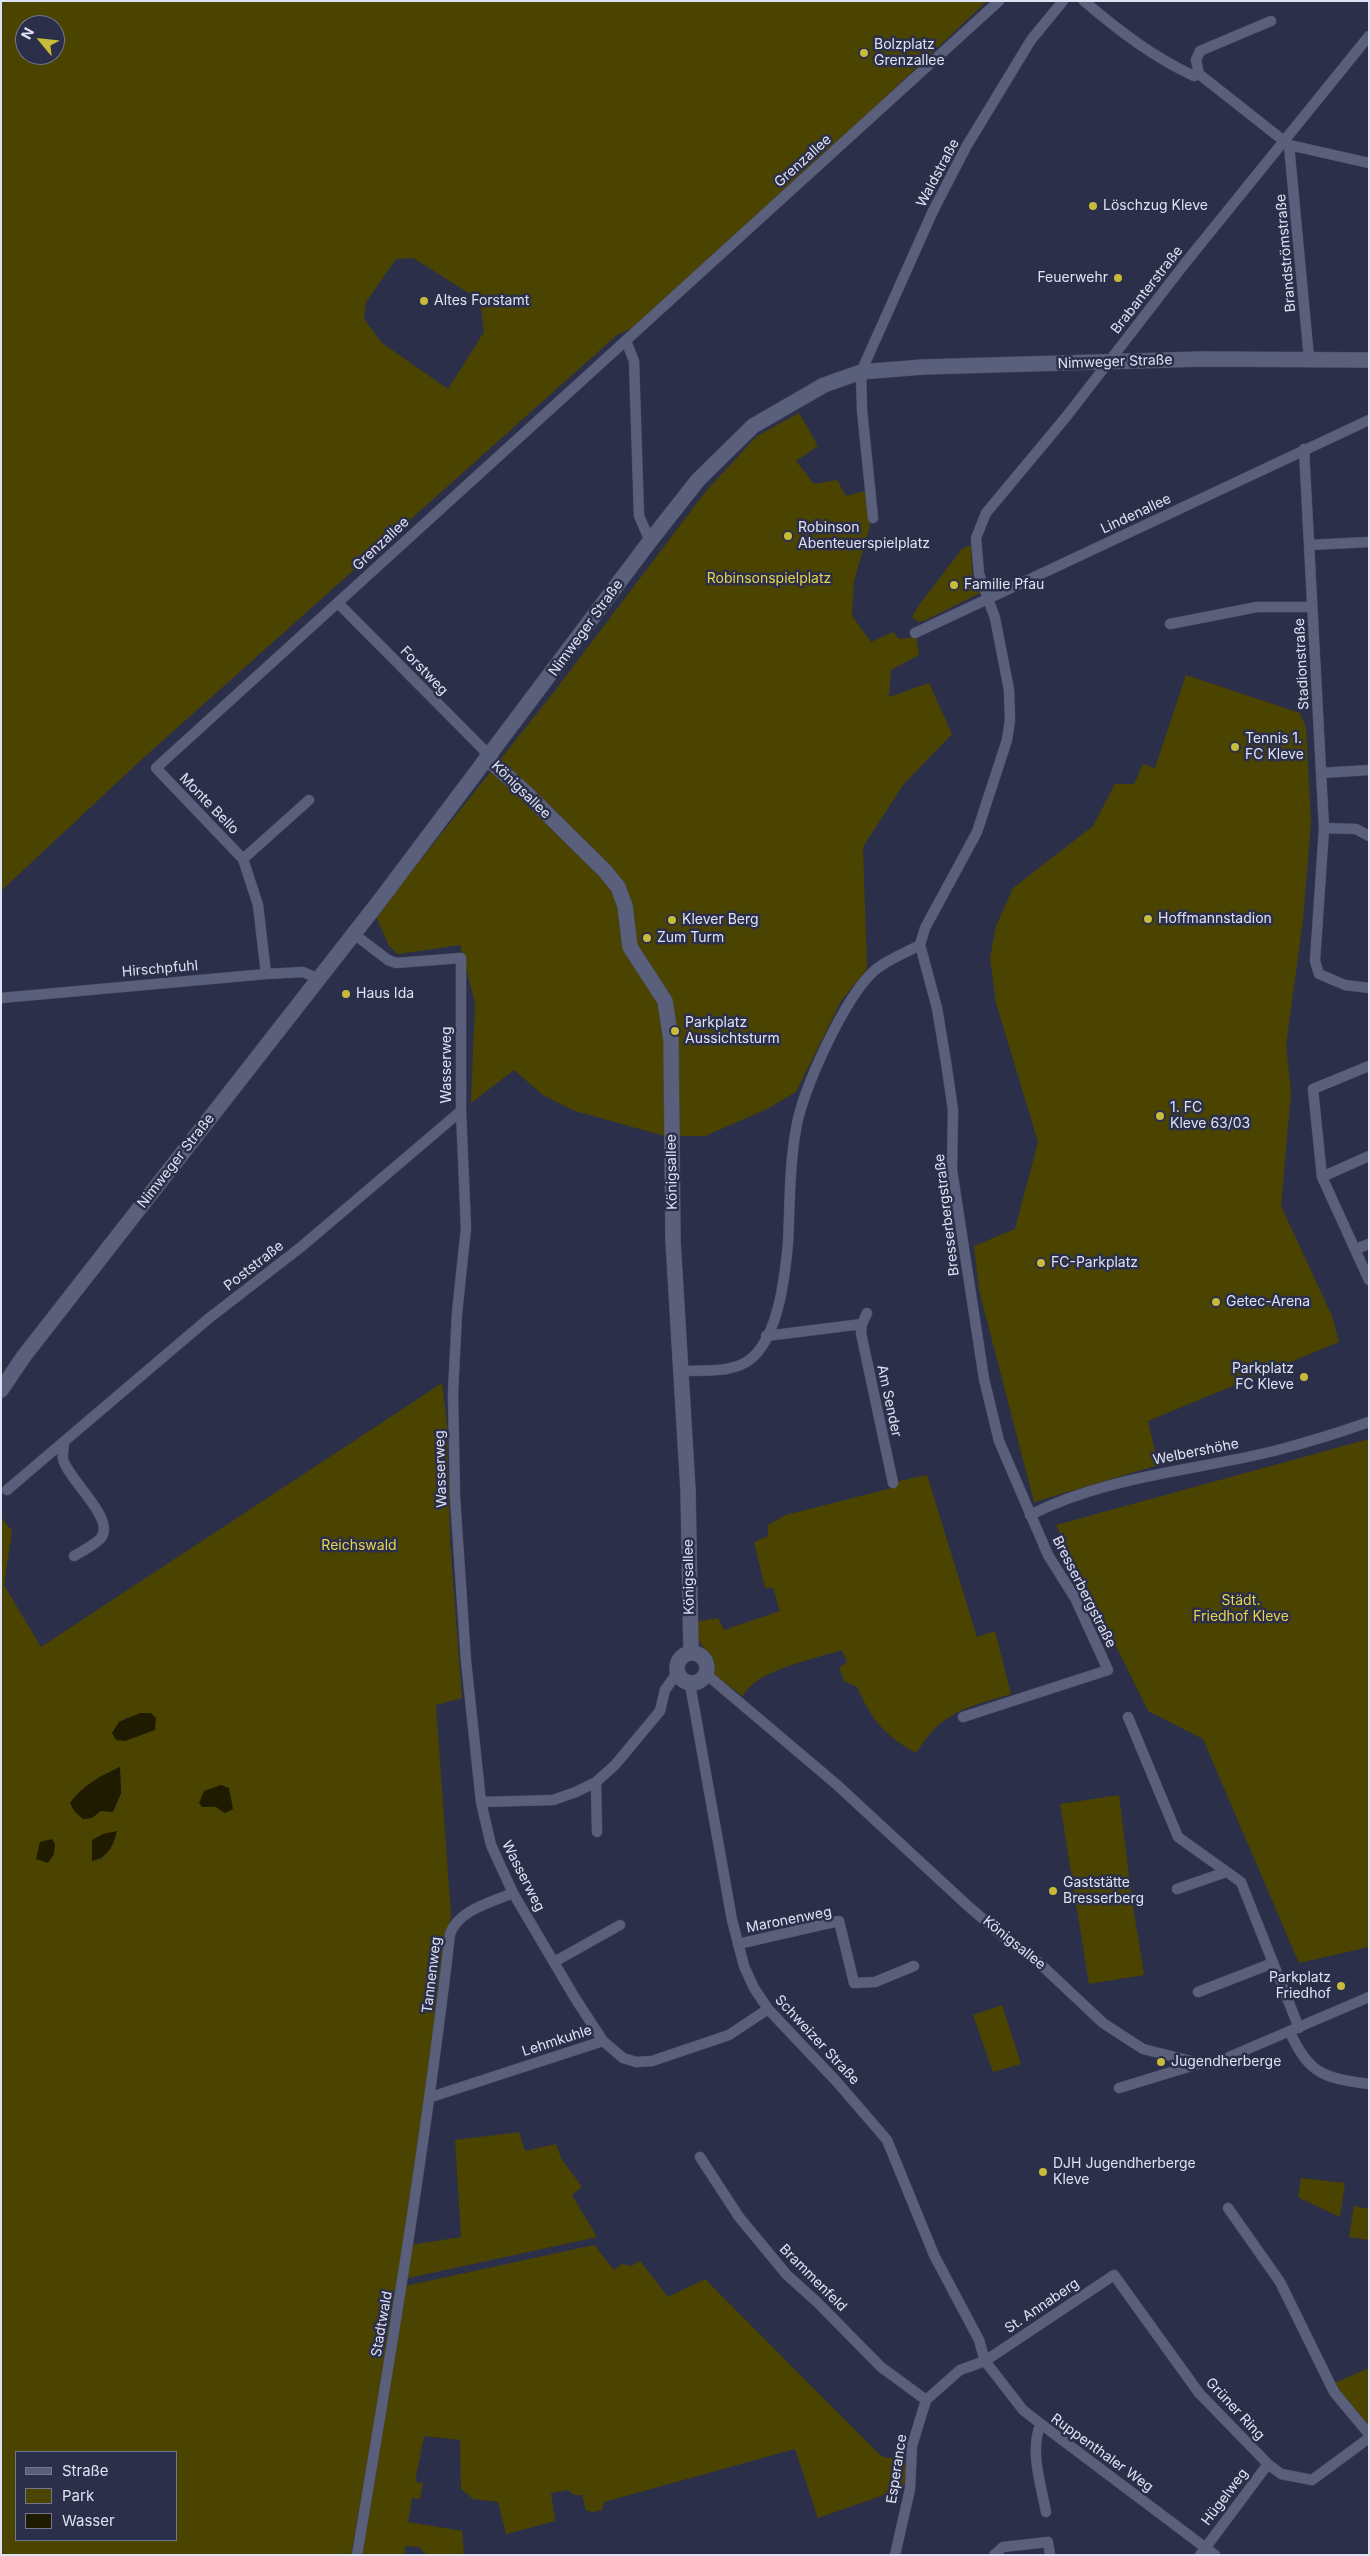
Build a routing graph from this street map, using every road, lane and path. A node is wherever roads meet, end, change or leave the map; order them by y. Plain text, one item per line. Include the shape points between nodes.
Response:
1 (999, 1) edge
2 (1063, 1) edge
3 (1084, 1) edge
4 (1271, 21) dead end
5 (1369, 36) edge
6 (1199, 74) junction
7 (1287, 144) junction
8 (1369, 164) edge
9 (626, 341) junction
10 (1309, 358) junction
11 (1369, 360) edge
12 (1106, 363) junction
13 (861, 372) junction
14 (1369, 420) edge
15 (1304, 449) junction
16 (873, 518) dead end
17 (650, 541) junction
18 (1369, 542) edge
19 (1309, 545) junction
20 (990, 600) junction
21 (339, 604) junction
22 (1312, 607) junction
23 (1170, 624) dead end
24 (915, 633) dead end
25 (488, 759) junction
26 (156, 768) joint
27 (1369, 770) edge
28 (1321, 773) junction
29 (309, 800) dead end
30 (1324, 828) junction
31 (1369, 836) edge
32 (243, 859) junction
33 (354, 934) junction
34 (920, 945) junction
35 (266, 974) junction
36 (319, 978) junction
37 (1369, 988) edge
38 (1, 998) edge
39 (1369, 1066) edge
40 (461, 1111) junction
41 (1369, 1156) edge
42 (1322, 1177) junction
43 (1369, 1244) edge
44 (1356, 1249) junction
45 (1369, 1280) edge
46 (867, 1313) dead end
47 (862, 1324) junction
48 (766, 1336) junction
49 (680, 1371) junction
50 (1, 1390) edge
51 (1369, 1422) edge
52 (64, 1444) junction
53 (893, 1483) dead end
54 (7, 1490) dead end
55 (1030, 1515) junction
56 (74, 1556) dead end
57 (691, 1652) junction
58 (677, 1674) junction
59 (706, 1674) junction
60 (690, 1684) junction
61 (963, 1717) dead end
62 (1128, 1717) dead end
63 (596, 1782) junction
64 (481, 1802) junction
65 (597, 1832) dead end
66 (1226, 1872) junction
67 (1178, 1889) dead end
68 (513, 1892) junction
69 (620, 1924) dead end
70 (738, 1944) junction
71 (554, 1962) junction
72 (1274, 1964) junction
73 (914, 1966) dead end
74 (1198, 1992) dead end
75 (1369, 1997) edge
76 (768, 2009) junction
77 (1294, 2030) junction
78 (603, 2040) junction
79 (1199, 2063) junction
80 (1369, 2084) edge
81 (1119, 2088) dead end
82 (431, 2097) junction
83 (700, 2157) dead end
84 (1228, 2208) dead end
85 (1114, 2275) joint
86 (985, 2361) junction
87 (926, 2400) junction
88 (1041, 2424) junction
89 (1369, 2434) edge
90 (1369, 2438) edge
91 (1268, 2464) junction
92 (1046, 2512) dead end
93 (1202, 2550) edge
94 (356, 2555) edge
95 (895, 2555) edge
96 (994, 2555) edge
97 (1050, 2555) edge
98 (1215, 2555) edge

1 - 9 street, Grenzallee
2 - 13 street, Waldstraße via 1031,40 966,147 933,210
3 - 6 street via 1135,42 1181,70 1194,76
4 - 6 street via 1200,51 1196,60
5 - 7 street, Brabanterstraße
6 - 7 street
7 - 8 street
7 - 10 street, Brandströmstraße
7 - 12 street, Brabanterstraße via 1240,195
9 - 17 street via 634,361 640,516
9 - 21 street, Grenzallee via 410,535
10 - 11 main road, Nimweger Straße
10 - 12 main road, Nimweger Straße
12 - 13 main road, Nimweger Straße via 923,367
12 - 20 street, Brabanterstraße via 986,513 976,538 976,556 979,574
13 - 16 street
13 - 17 main road, Nimweger Straße via 824,385 753,426 698,480
14 - 15 street, Lindenallee
15 - 19 street, Stadionstraße
15 - 20 street, Lindenallee
17 - 25 main road, Nimweger Straße
18 - 19 street
19 - 22 street, Stadionstraße
20 - 24 street, Lindenallee
20 - 34 street via 1011,705 1006,740 977,832 925,928
21 - 25 street, Forstweg via 483,749
21 - 26 street, Grenzallee
22 - 23 street via 1257,608
22 - 28 street, Stadionstraße
25 - 33 main road, Nimweger Straße
25 - 49 main road, Königsallee via 618,887 625,906 630,947 665,1001 671,1029 674,1241
26 - 32 street, Monte Bello
27 - 28 street
28 - 30 street, Stadionstraße
29 - 32 street
30 - 31 street via 1356,829
30 - 37 street, Stadionstraße via 1315,961 1319,974 1345,985
32 - 35 street, Monte Bello via 258,905
33 - 36 main road, Nimweger Straße
33 - 40 street, Wasserweg via 384,958 396,963 461,958
34 - 48 street via 874,971 857,990 844,1010 806,1095 796,1129 785,1282
34 - 55 street, Bresserbergstraße via 937,1008 946,1062 953,1110 952,1170 984,1379 1000,1441
35 - 36 street, Hirschpfuhl via 303,972
35 - 38 street, Hirschpfuhl
36 - 50 main road, Nimweger Straße via 30,1348
39 - 42 street via 1313,1089
40 - 52 street, Poststraße via 301,1246 208,1319
40 - 64 street, Wasserweg via 466,1228 453,1393 455,1497 466,1661
41 - 42 street
42 - 44 street
43 - 44 street
44 - 45 street
46 - 47 street, Am Sender
47 - 48 street
47 - 53 street, Am Sender via 861,1333
48 - 49 street via 753,1357 741,1364 724,1370
49 - 57 main road, Königsallee via 688,1490
51 - 55 street, Welbershöhe via 1274,1451 1110,1484
52 - 54 street, Poststraße
52 - 56 street via 62,1458 72,1479 102,1515 104,1529 100,1539
55 - 61 street, Bresserbergstraße via 1048,1556 1075,1598 1108,1670
57 - 58 main road via 681,1656
57 - 59 main road, Königsallee via 702,1656 706,1662
58 - 60 main road
58 - 63 street via 666,1690 660,1711 615,1765
59 - 60 main road via 702,1680
59 - 79 street, Königsallee via 836,1784 976,1913 1036,1960 1103,2023 1143,2049
60 - 70 street, Schweizer Straße
62 - 66 street via 1178,1837
63 - 64 street via 553,1800
63 - 65 street
64 - 68 street, Wasserweg via 491,1845
66 - 67 street
66 - 72 street via 1242,1882
68 - 71 street, Wasserweg
68 - 82 street, Tannenweg via 454,1923 450,1934
69 - 71 street
70 - 73 street, Maronenweg via 839,1921 854,1983 875,1982
70 - 76 street, Schweizer Straße via 754,1988
71 - 78 street, Wasserweg
72 - 74 street
72 - 77 street
75 - 77 street, Königsallee
76 - 78 street, Lehmkuhle via 729,2035 652,2061 636,2062 623,2058
76 - 86 street, Schweizer Straße via 887,2140 934,2255 978,2340
77 - 79 street, Königsallee via 1215,2064
77 - 80 street via 1298,2051 1320,2074
78 - 82 street, Lehmkuhle
79 - 81 street
82 - 94 street, Stadtwald
83 - 87 street, Brammenfeld via 739,2217 787,2275 824,2308 880,2367
84 - 89 street via 1280,2282 1334,2392
85 - 86 street, St. Annaberg
85 - 91 street, Grüner Ring via 1199,2393
86 - 87 street via 960,2370
86 - 88 street, Ruppenthaler Weg via 1024,2410
87 - 95 street, Esperance via 912,2446 910,2489
88 - 92 street via 1036,2435
88 - 93 street, Ruppenthaler Weg
90 - 91 street, Grüner Ring via 1312,2480 1281,2474
91 - 93 street, Hügelweg
93 - 98 street, Ruppenthaler Weg
96 - 97 street via 1003,2547 1048,2542

